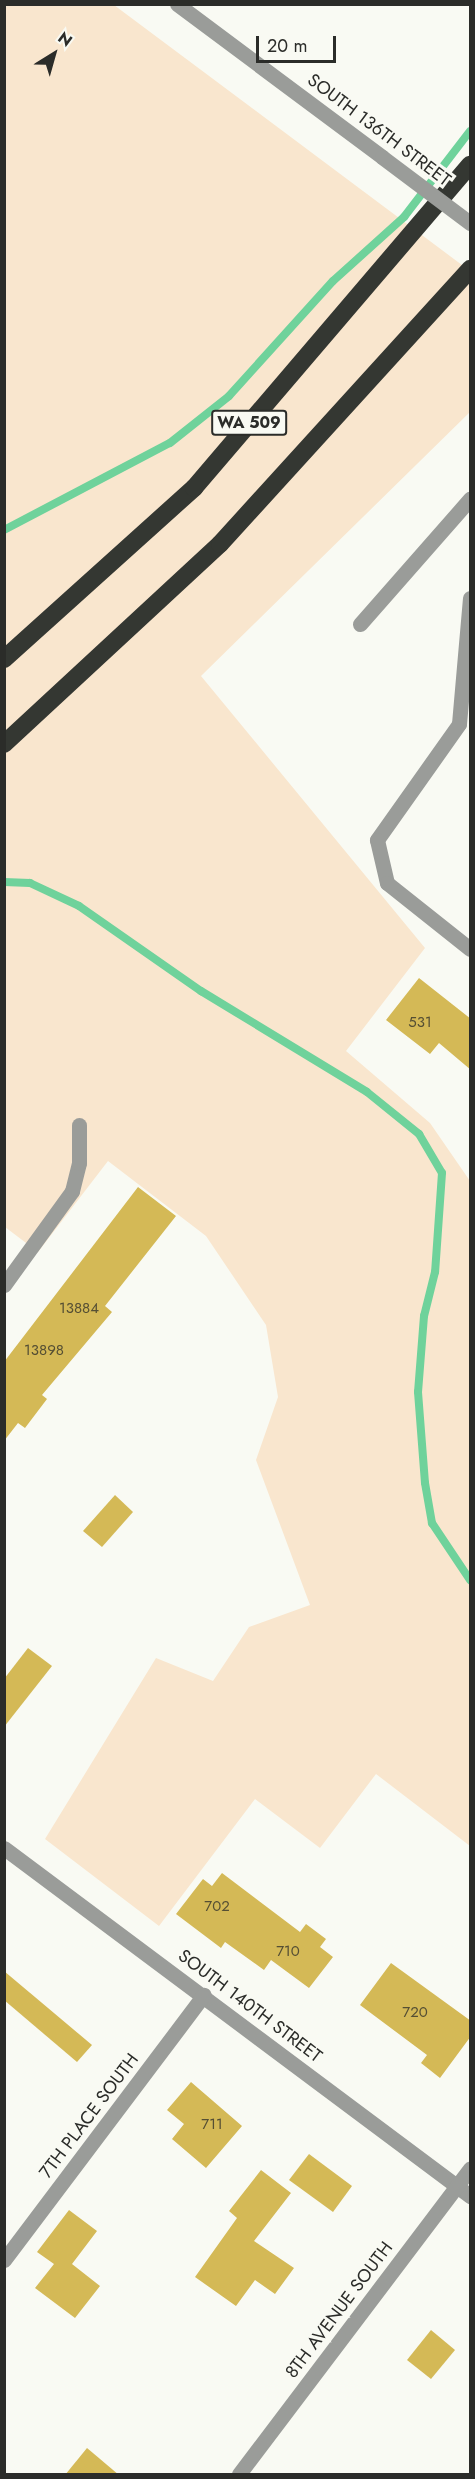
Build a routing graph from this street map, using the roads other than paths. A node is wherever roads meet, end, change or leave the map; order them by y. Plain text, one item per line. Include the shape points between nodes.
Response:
1 (177, 4) edge
2 (471, 165) edge
3 (471, 223) edge
4 (471, 269) edge
5 (471, 499) edge
6 (471, 598) edge
7 (360, 624) dead end
8 (4, 659) edge
9 (4, 744) edge
10 (471, 949) edge
11 (80, 1125) dead end
12 (4, 1285) edge
13 (4, 1848) edge
14 (204, 1995) junction
15 (471, 2169) edge
16 (464, 2191) edge
17 (4, 2260) edge
18 (239, 2475) edge

1 - 3 street, SOUTH 136TH STREET, bridge
2 - 8 highway, WA 509 via 194,488
4 - 9 highway, WA 509 via 220,544
5 - 7 street
6 - 10 street via 459,724 377,840 387,883
11 - 12 street via 79,1162 72,1191
13 - 14 street, SOUTH 140TH STREET
14 - 16 street, SOUTH 140TH STREET
14 - 17 street, 7TH PLACE SOUTH
15 - 16 street, 8TH AVENUE SOUTH
16 - 18 street, 8TH AVENUE SOUTH

